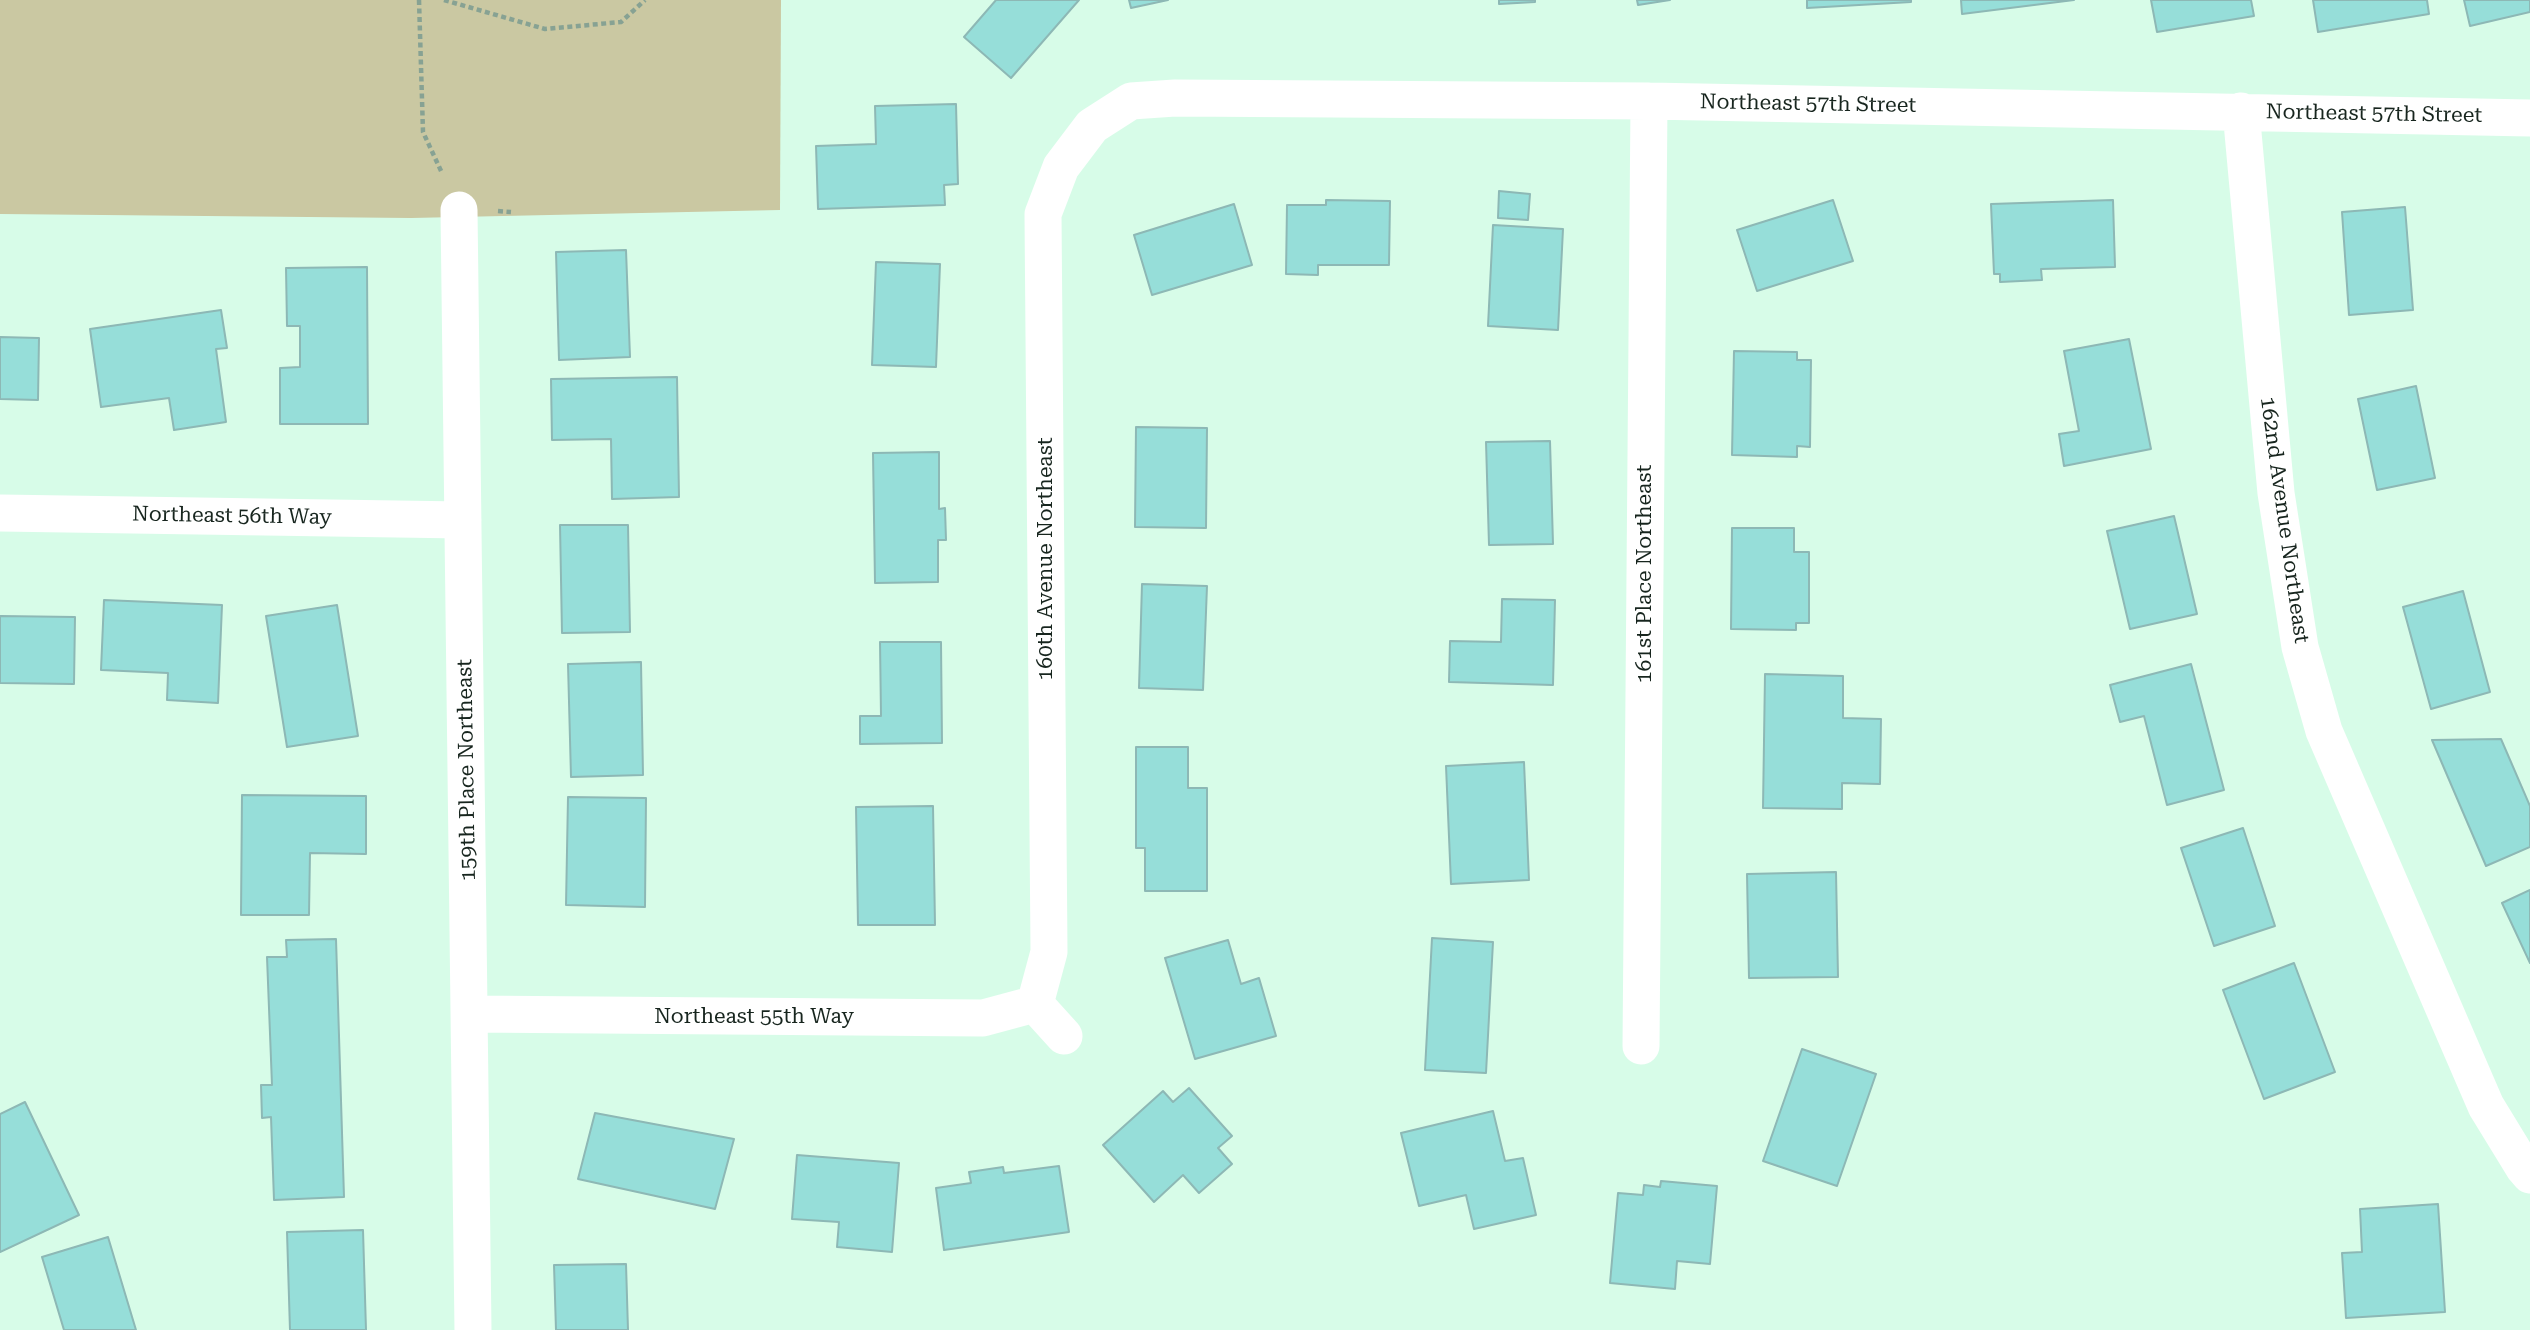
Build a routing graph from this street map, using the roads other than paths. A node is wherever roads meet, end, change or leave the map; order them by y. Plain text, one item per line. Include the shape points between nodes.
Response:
1 (1649, 101) junction
2 (2241, 111) junction
3 (2530, 118) edge
4 (1092, 126) joint
5 (459, 210) road end
6 (0, 513) edge
7 (463, 520) junction
8 (1035, 1004) junction
9 (470, 1014) junction
10 (1064, 1036) dead end
11 (1641, 1046) dead end
12 (2530, 1174) edge
13 (473, 1330) edge

1 - 2 street, Northeast 57th Street
1 - 4 street, Northeast 57th Street via 1175,98 1131,101
1 - 11 street, 161st Place Northeast
2 - 3 street, Northeast 57th Street
2 - 12 street, 162nd Avenue Northeast via 2276,493 2300,647 2324,731 2486,1106
4 - 8 street, 160th Avenue Northeast via 1061,167 1043,214 1049,952
5 - 7 street, 159th Place Northeast
6 - 7 street, Northeast 56th Way
7 - 9 street, 159th Place Northeast
8 - 9 street, Northeast 55th Way via 983,1018
8 - 10 street
9 - 13 street, 159th Place Northeast

